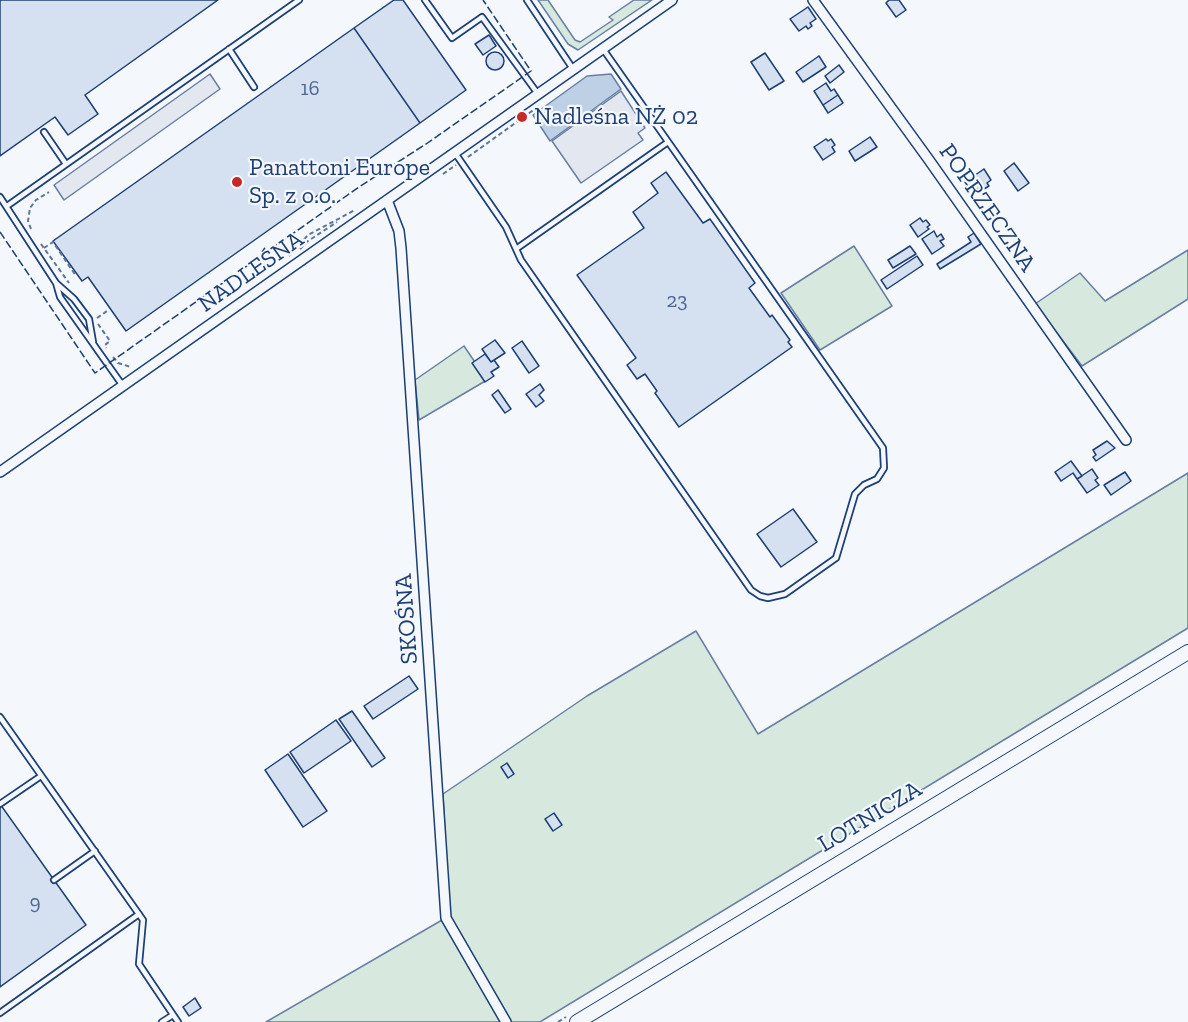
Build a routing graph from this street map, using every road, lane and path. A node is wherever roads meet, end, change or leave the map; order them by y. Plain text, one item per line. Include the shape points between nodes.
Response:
1 (299, 0) edge
2 (425, 0) edge
3 (527, 0) edge
4 (672, 0) edge
5 (813, 0) edge
6 (229, 49) junction
7 (603, 49) junction
8 (573, 69) junction
9 (254, 87) dead end
10 (538, 94) junction
11 (44, 132) dead end
12 (668, 141) junction
13 (455, 153) junction
14 (66, 164) junction
15 (49, 192) dead end
16 (0, 197) edge
17 (387, 200) junction
18 (7, 206) junction
19 (31, 231) dead end
20 (38, 240) dead end
21 (44, 249) junction
22 (516, 249) junction
23 (76, 276) dead end
24 (56, 283) junction
25 (69, 284) dead end
26 (107, 311) dead end
27 (93, 342) junction
28 (132, 367) dead end
29 (123, 386) junction
30 (1126, 440) dead end
31 (0, 472) edge
32 (1188, 652) edge
33 (1, 719) edge
34 (41, 776) junction
35 (0, 804) edge
36 (95, 851) junction
37 (54, 880) dead end
38 (139, 914) junction
39 (0, 1013) edge
40 (173, 1015) junction
41 (162, 1022) edge
42 (178, 1022) edge
43 (506, 1022) edge
44 (577, 1022) edge

1 - 6 lane
2 - 10 lane via 452,38 482,17
3 - 8 lane
4 - 7 street, NADLEŚNA
5 - 30 street, POPRZECZNA
6 - 9 lane
6 - 14 lane
7 - 8 street, NADLEŚNA
7 - 12 lane
8 - 10 street, NADLEŚNA
10 - 13 street, NADLEŚNA
11 - 14 lane
12 - 22 lane
12 - 22 lane via 883,448 884,468 855,494 836,558 785,594 768,598 752,590
13 - 17 street, NADLEŚNA
13 - 22 lane via 506,227
14 - 18 lane
15 - 19 path via 30,208
16 - 18 lane
17 - 29 street, NADLEŚNA
17 - 43 street, SKOŚNA via 401,248 446,918
18 - 24 lane
20 - 21 path
21 - 23 path via 53,242
21 - 25 path
24 - 27 lane via 60,297
24 - 27 lane via 74,298 89,319
26 - 28 path via 95,320 110,341 105,345 118,363
27 - 29 lane
29 - 31 street, NADLEŚNA
32 - 44 main road, LOTNICZA
33 - 34 lane
34 - 35 lane
34 - 36 lane
36 - 37 lane
36 - 38 lane
38 - 39 lane
38 - 40 lane via 143,920 139,964
40 - 41 lane
40 - 42 lane

